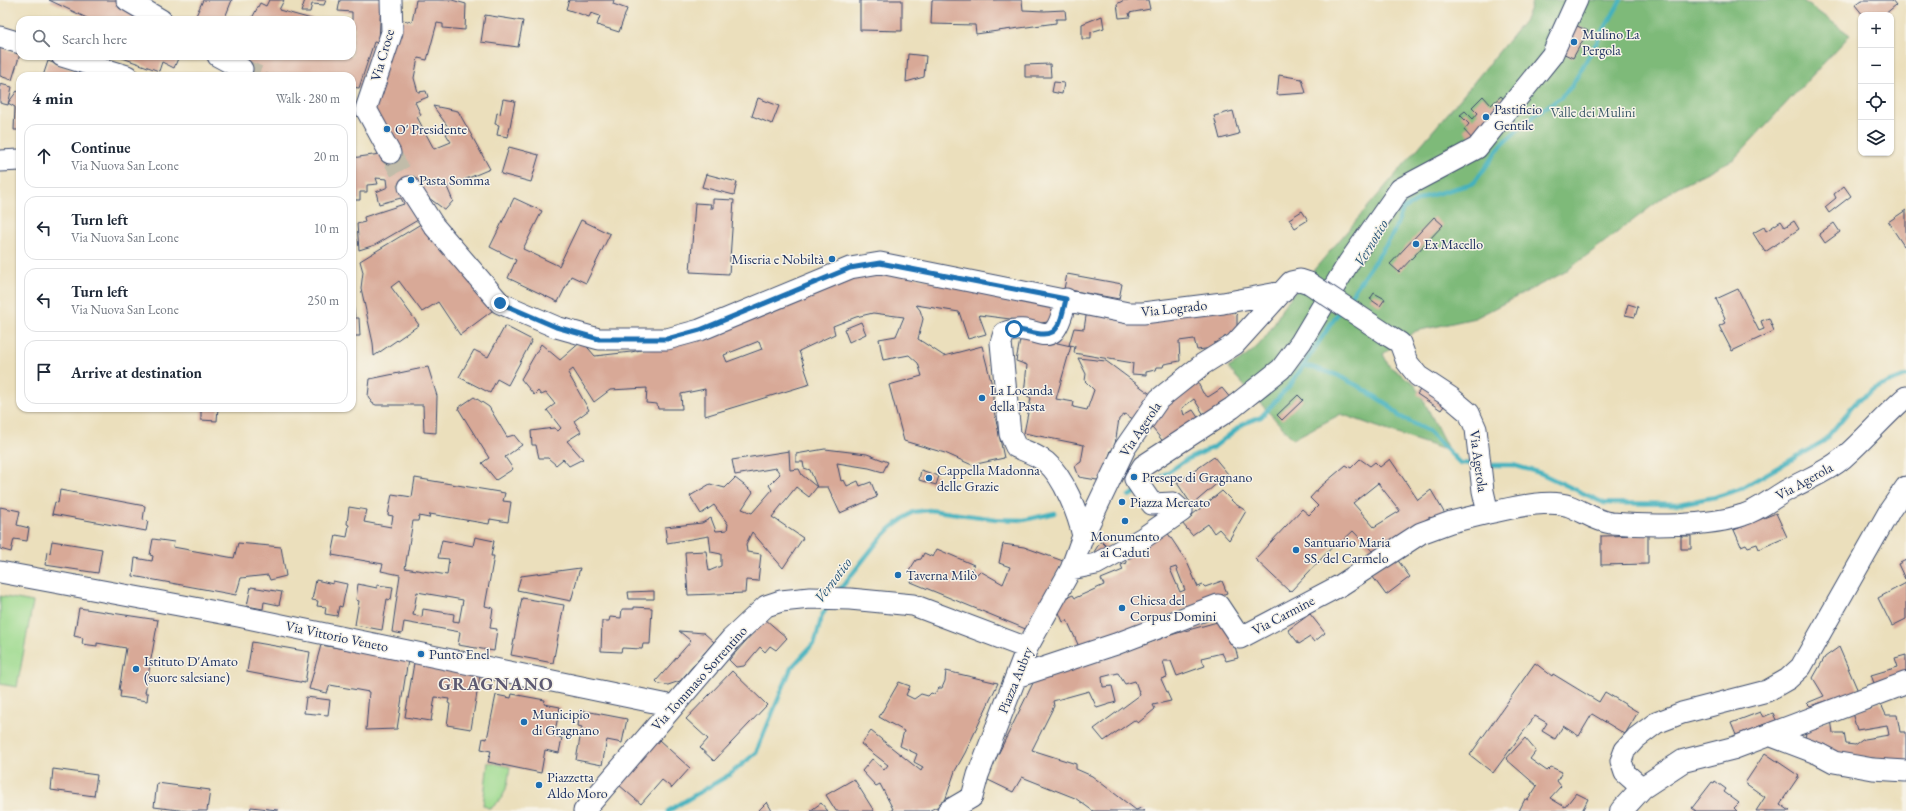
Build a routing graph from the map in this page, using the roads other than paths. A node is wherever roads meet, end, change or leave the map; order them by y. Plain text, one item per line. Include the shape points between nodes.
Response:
1 (127, 0) edge
2 (391, 0) edge
3 (1577, 0) edge
4 (154, 16) edge
5 (0, 37) edge
6 (16, 42) edge
7 (75, 60) edge
8 (225, 60) edge
9 (242, 69) tunnel mouth
10 (114, 72) edge
11 (356, 112) edge
12 (390, 153) tunnel mouth
13 (16, 160) edge
14 (0, 162) edge
15 (409, 187) tunnel mouth
16 (1283, 292) junction
17 (1066, 299) junction
18 (1223, 303) junction
19 (1244, 334) junction
20 (1906, 396) edge
21 (1906, 487) edge
22 (1488, 513) junction
23 (1083, 536) junction
24 (1071, 569) junction
25 (0, 572) edge
26 (1027, 648) junction
27 (1016, 677) junction
28 (1906, 683) edge
29 (674, 706) junction
30 (1769, 735) junction
31 (1906, 771) edge
32 (1642, 788) junction
33 (584, 811) edge
34 (948, 811) edge
35 (1621, 811) edge

1 - 4 street
2 - 11 street, Via Croce via 392,32
3 - 24 street via 1552,55 1477,148 1400,188 1281,369 1232,408 1143,466 1135,479 1152,504 1173,503 1182,511 1143,538 1096,564
5 - 6 street
7 - 10 street
8 - 9 street
11 - 12 street
13 - 14 street
15 - 17 street, Via Logrado via 434,226 500,303 556,327 599,339 667,339 693,332 850,268 880,263
16 - 18 street, Via Logrado
16 - 19 street, Via Agerola
16 - 22 street, Via Agerola, bridge via 1291,282 1300,280 1309,283 1400,343 1407,362 1418,376 1470,414 1476,429
17 - 18 street, Via Logrado via 1128,313
17 - 23 street via 1056,331 1042,335 1014,329 1004,333 1001,343 1010,434 1016,447 1034,454 1047,463 1055,473 1071,498
18 - 19 street via 1235,307 1239,312
19 - 23 street, Via Agerola via 1235,344 1203,364 1159,399 1125,448
20 - 22 street, Via Agerola via 1838,462 1821,474 1792,487 1745,515 1711,523 1646,524 1596,520 1567,505 1554,504 1530,505
21 - 32 street via 1890,510 1801,667 1788,679 1767,691 1682,713 1656,723 1636,738 1625,750 1621,762 1625,773
22 - 27 street, Via Carmine via 1421,533 1341,585 1240,638 1218,605 1116,644
23 - 24 street
24 - 26 street, Piazza Aubry
25 - 29 street, Via Vittorio Veneto via 238,616
26 - 27 street, Piazza Aubry
26 - 29 street, Via Tommaso Sorrentino via 912,605 850,599 810,598 781,601 766,606 731,639
27 - 34 street, Piazza Aubry via 972,797
28 - 30 main road
29 - 33 street, Via Tommaso Sorrentino
30 - 31 street via 1834,762 1873,769
30 - 32 main road via 1734,748 1684,761
32 - 35 main road

